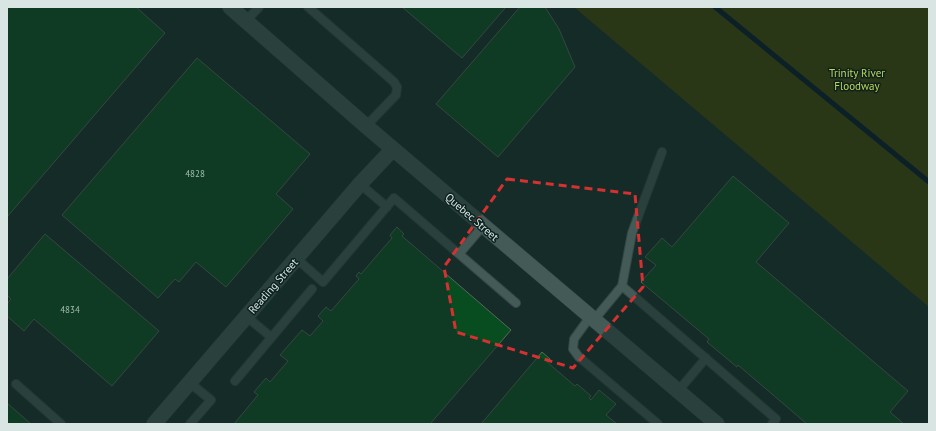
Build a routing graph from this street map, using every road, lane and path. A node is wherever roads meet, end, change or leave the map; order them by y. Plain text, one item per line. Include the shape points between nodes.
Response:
1 (230, 7) edge
2 (258, 7) edge
3 (308, 7) edge
4 (246, 21) junction
5 (366, 126) junction
6 (393, 149) junction
7 (662, 152) dead end
8 (360, 184) junction
9 (387, 207) junction
10 (483, 226) junction
11 (459, 254) junction
12 (297, 259) junction
13 (622, 286) junction
14 (312, 289) dead end
15 (516, 303) dead end
16 (247, 317) junction
17 (592, 318) junction
18 (271, 337) junction
19 (706, 358) junction
20 (235, 381) dead end
21 (190, 383) junction
22 (16, 384) dead end
23 (678, 391) junction
24 (777, 422) edge
25 (62, 424) edge
26 (154, 424) edge
27 (190, 424) edge
28 (658, 424) edge
29 (717, 424) edge

1 - 4 street, Quebec Street
2 - 4 lane
3 - 5 lane via 397,87 396,95
4 - 5 street, Quebec Street
5 - 6 street, Quebec Street
6 - 8 street, Reading Street
6 - 10 street, Quebec Street
7 - 13 lane via 632,232
8 - 9 lane
8 - 12 street, Reading Street
9 - 11 lane via 394,198
9 - 12 lane via 323,282
10 - 11 lane
10 - 17 street, Quebec Street
11 - 15 lane
12 - 16 street, Reading Street
13 - 17 lane
13 - 19 lane
14 - 18 lane
16 - 18 lane
16 - 21 street, Reading Street
17 - 23 street, Quebec Street
17 - 28 lane via 574,339 574,349 579,357
18 - 20 lane
19 - 23 lane
19 - 24 lane
21 - 26 street, Reading Street
21 - 27 lane via 211,400
22 - 25 lane
23 - 29 street, Quebec Street

